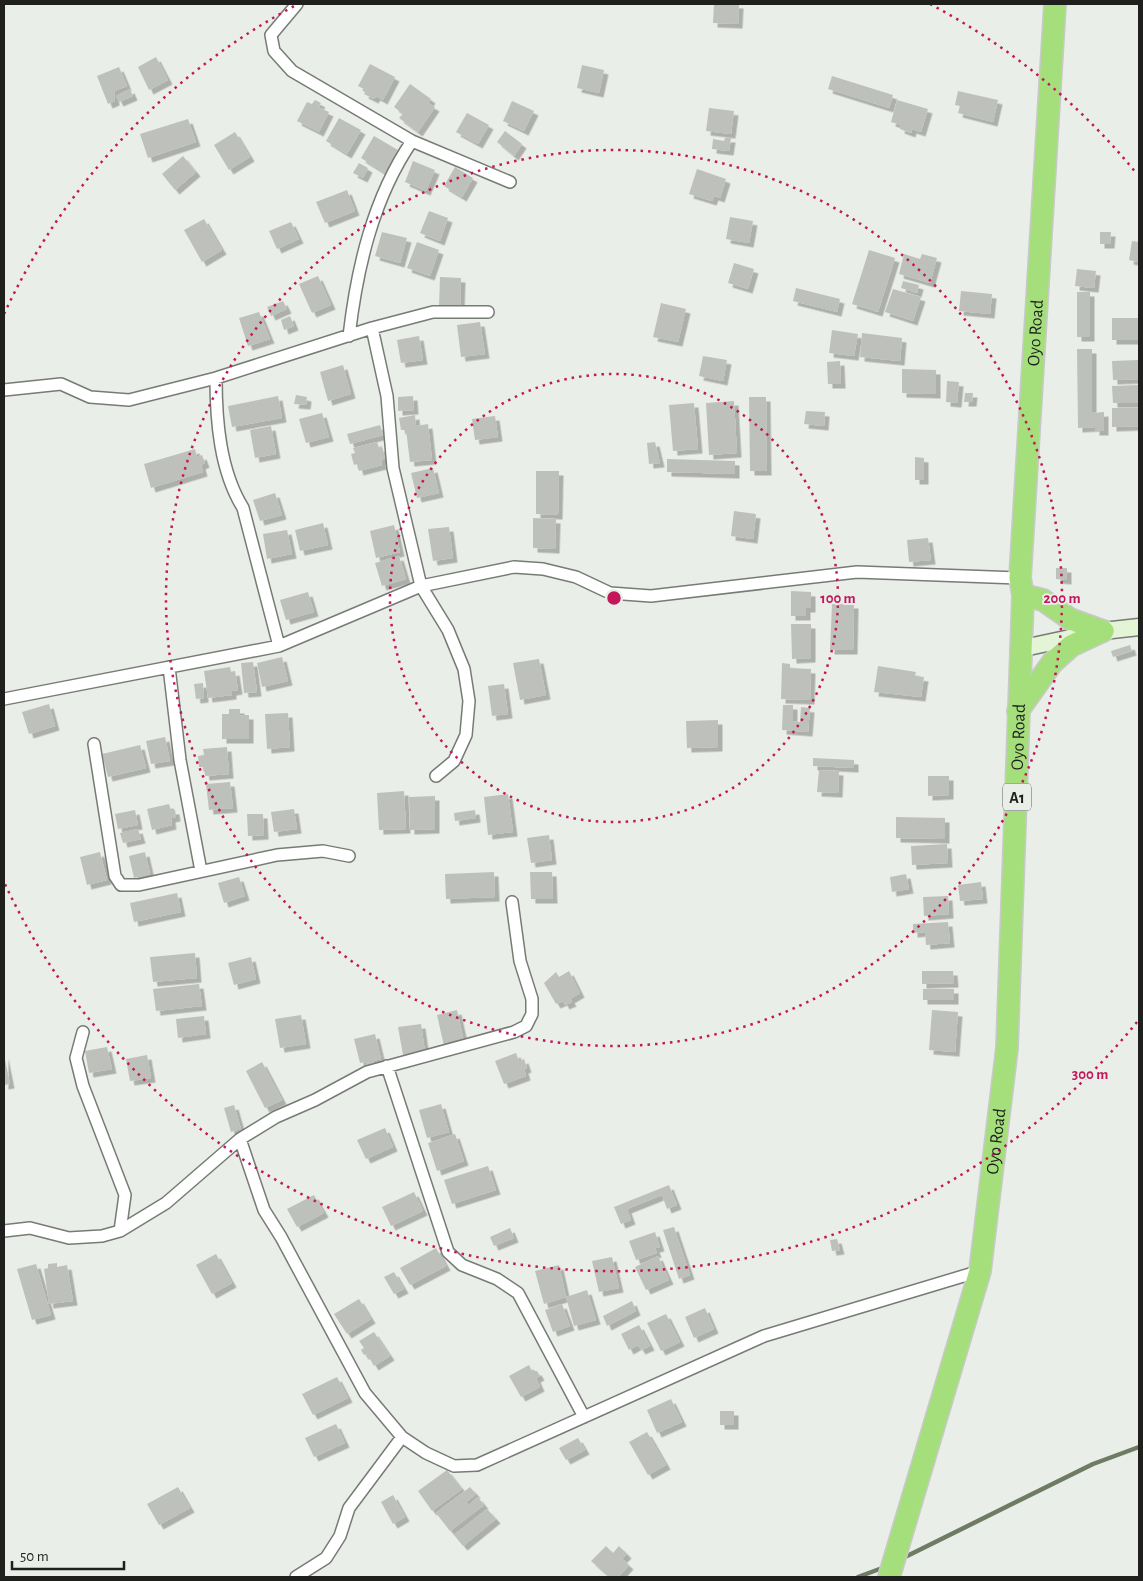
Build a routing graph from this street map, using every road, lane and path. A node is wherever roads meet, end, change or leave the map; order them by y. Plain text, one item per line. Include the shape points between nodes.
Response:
1 (297, 4) edge
2 (1055, 4) edge
3 (412, 141) junction
4 (510, 182) dead end
5 (488, 312) dead end
6 (372, 328) junction
7 (349, 336) junction
8 (216, 378) junction
9 (4, 390) edge
10 (421, 586) junction
11 (1021, 586) junction
12 (1139, 627) edge
13 (1103, 631) junction
14 (279, 646) junction
15 (1019, 649) junction
16 (169, 667) junction
17 (4, 699) edge
18 (1018, 711) junction
19 (94, 744) dead end
20 (436, 776) dead end
21 (349, 856) dead end
22 (201, 871) junction
23 (512, 902) dead end
24 (83, 1032) dead end
25 (387, 1066) junction
26 (240, 1139) junction
27 (4, 1231) edge
28 (120, 1231) junction
29 (980, 1271) junction
30 (584, 1418) junction
31 (402, 1437) junction
32 (296, 1577) edge
33 (888, 1577) edge

1 - 3 street via 272,35 274,51 292,71
2 - 11 highway, Oyo Road / A1
3 - 4 street
3 - 7 street via 402,155 374,216 356,282
5 - 6 street via 433,312
6 - 7 street
6 - 10 street via 387,396 393,468
7 - 8 street
8 - 9 street via 129,400 90,397 62,384
8 - 14 street via 216,411 233,493 243,508
10 - 11 street via 514,567 576,577 610,593 651,596 857,572
10 - 14 street
10 - 20 street via 451,638 464,669 469,701 466,735 454,761
11 - 13 highway via 1070,619
11 - 15 highway, Oyo Road / A1
12 - 13 street
13 - 15 street
13 - 18 highway via 1071,646 1052,663
14 - 16 street
15 - 18 highway, Oyo Road / A1
16 - 17 street
16 - 22 street via 180,760
18 - 29 highway, Oyo Road / A1 via 1016,849 1007,1048
19 - 22 street via 115,876 121,885 139,885
21 - 22 street via 323,851 277,855
23 - 25 street via 520,961 532,1000 532,1014 526,1026
24 - 28 street via 76,1058 83,1086 126,1195
25 - 26 street via 367,1072 276,1117
25 - 30 street via 448,1252 462,1265 518,1293
26 - 28 street via 166,1203
26 - 31 street via 264,1210 365,1393
27 - 28 street via 30,1228 70,1238
29 - 30 street via 764,1336
29 - 33 highway, Oyo Road / A1
30 - 31 street via 477,1465 454,1466
31 - 32 street via 349,1508 340,1536 326,1558

